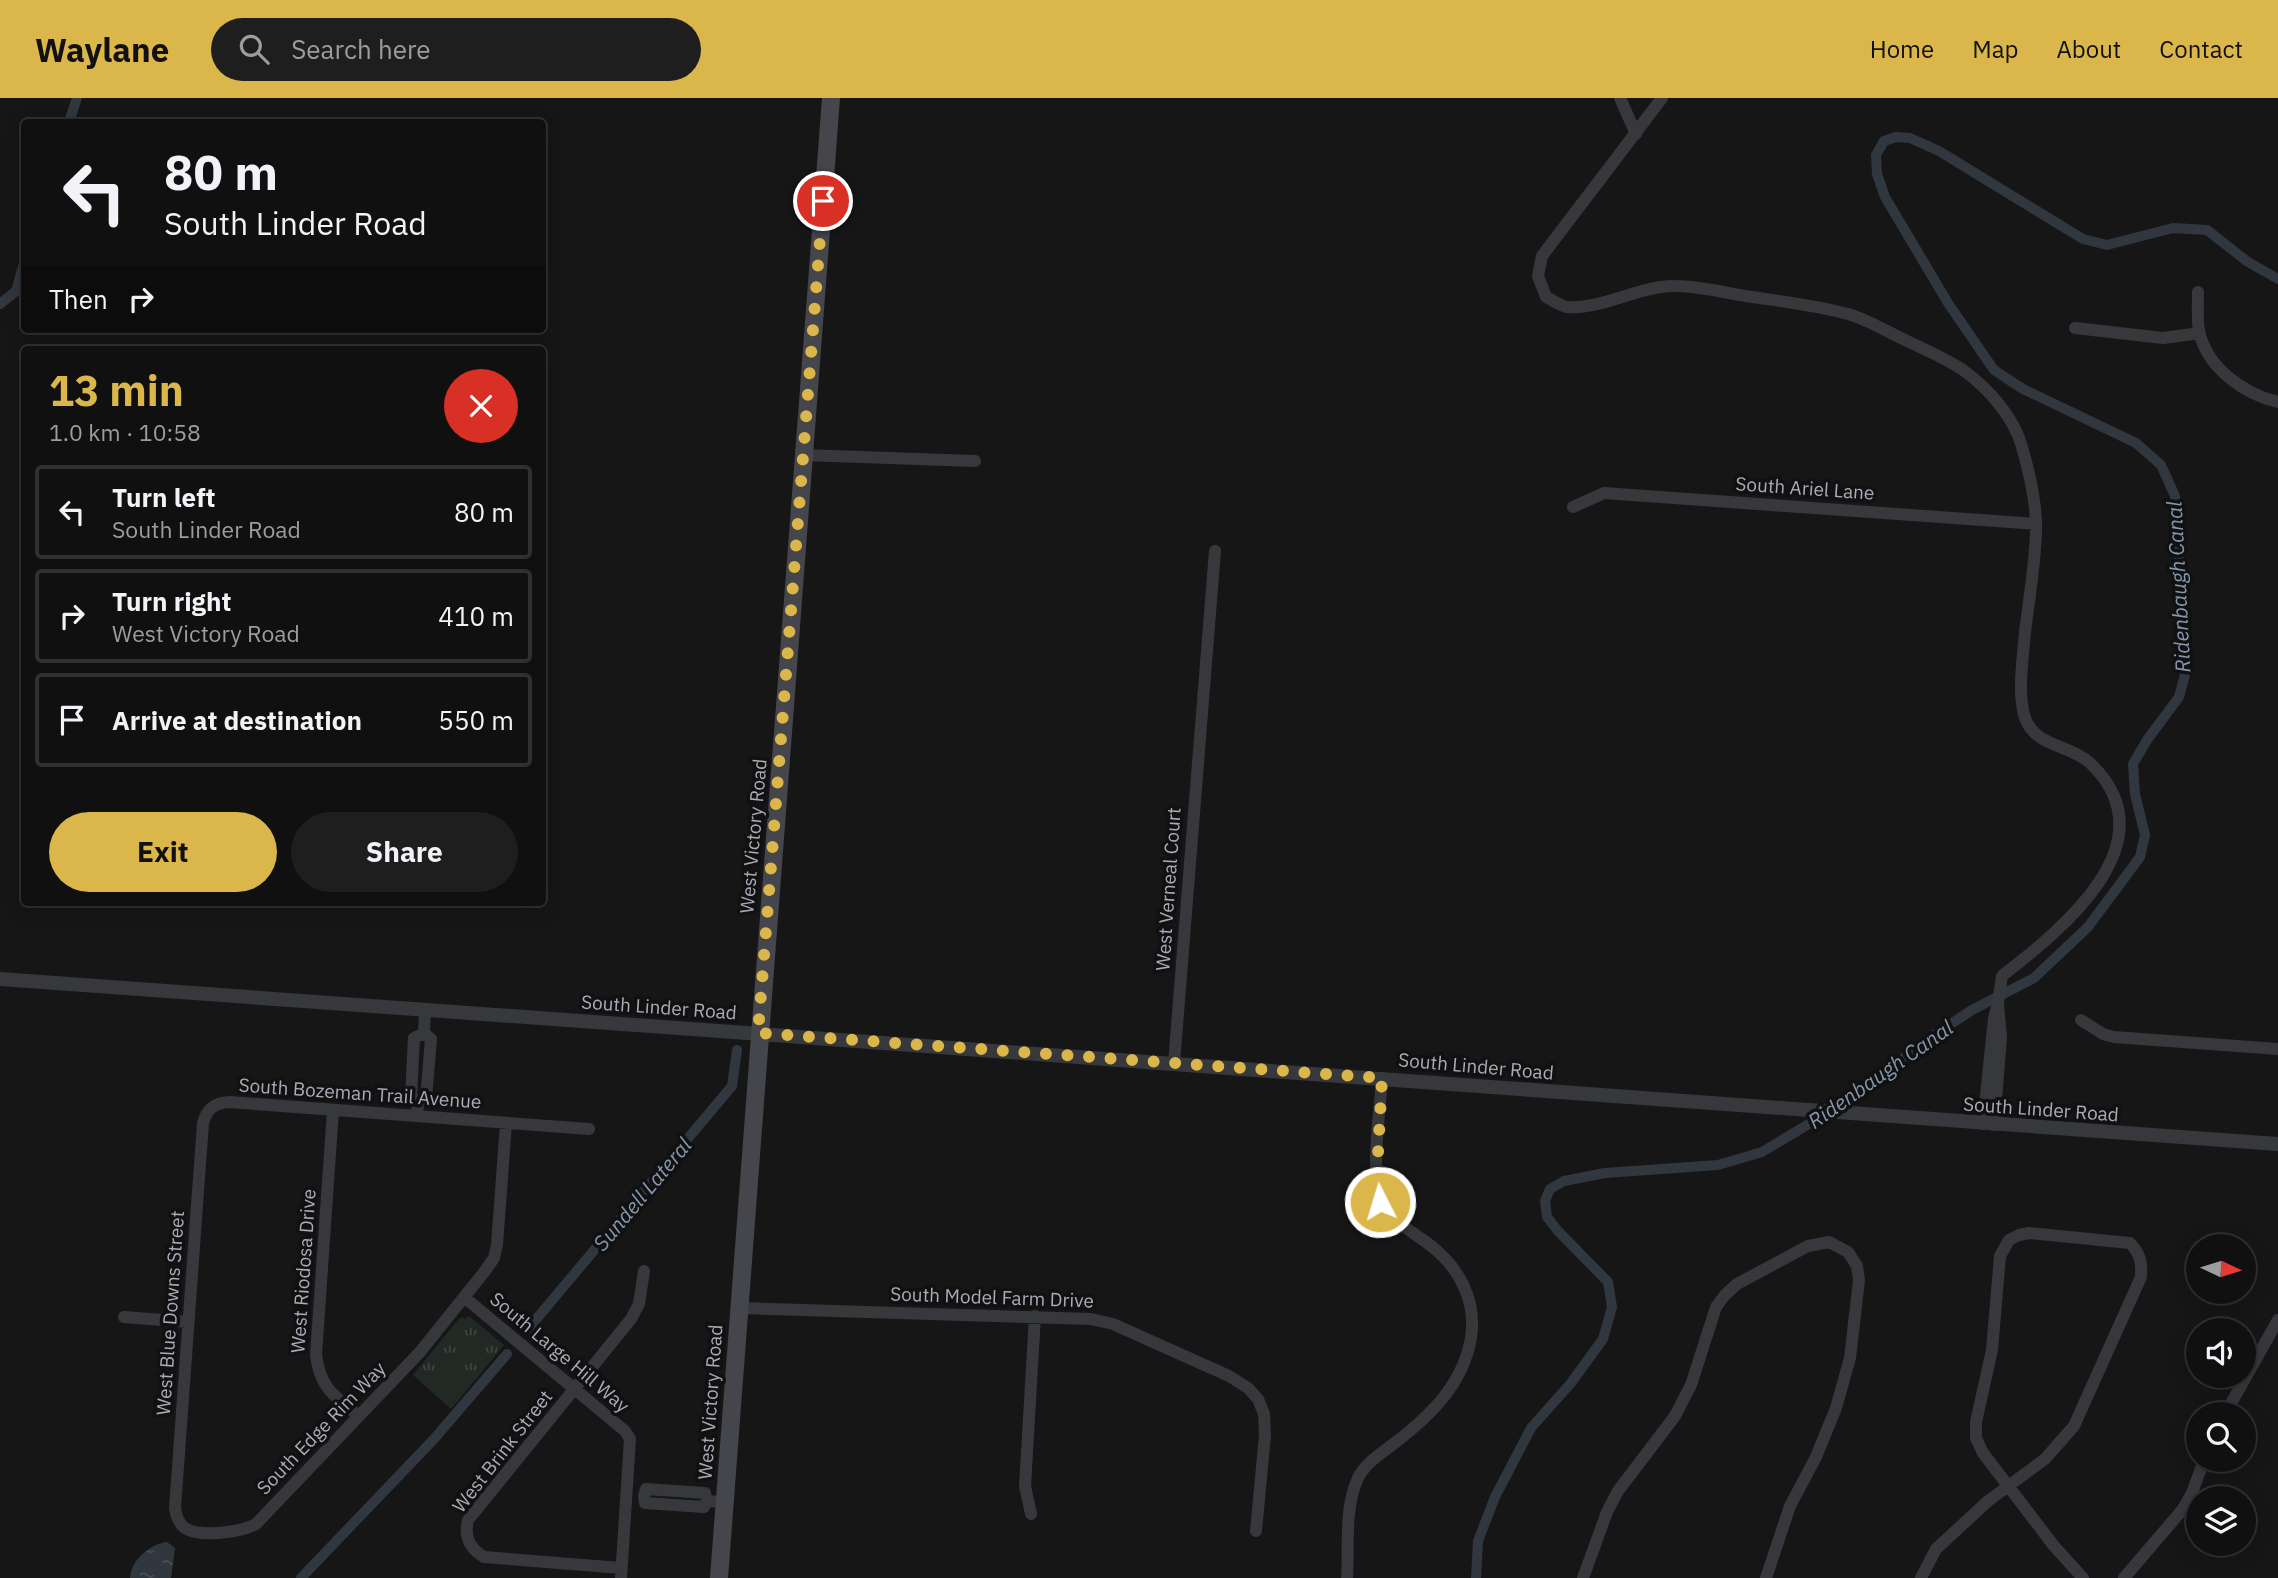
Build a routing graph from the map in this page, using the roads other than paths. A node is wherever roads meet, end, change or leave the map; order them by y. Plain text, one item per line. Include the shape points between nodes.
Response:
1 (831, 98) edge
2 (1620, 98) edge
3 (1662, 98) edge
4 (1636, 134) junction
5 (2198, 292) dead end
6 (2075, 328) dead end
7 (2200, 333) junction
8 (2278, 402) edge
9 (803, 455) junction
10 (975, 461) dead end
11 (1573, 507) dead end
12 (2036, 524) junction
13 (1215, 551) dead end
14 (0, 979) edge
15 (425, 1009) junction
16 (2081, 1020) dead end
17 (758, 1033) junction
18 (2278, 1049) edge
19 (1174, 1063) junction
20 (1382, 1078) junction
21 (211, 1107) joint
22 (333, 1110) junction
23 (417, 1116) junction
24 (506, 1123) junction
25 (1989, 1125) junction
26 (589, 1129) dead end
27 (2278, 1144) edge
28 (644, 1271) dead end
29 (464, 1297) junction
30 (738, 1308) junction
31 (124, 1317) dead end
32 (1035, 1317) junction
33 (2278, 1320) edge
34 (188, 1322) junction
35 (575, 1389) junction
36 (2232, 1402) edge
37 (359, 1416) junction
38 (2200, 1472) edge
39 (2010, 1487) junction
40 (627, 1495) junction
41 (716, 1501) junction
42 (1031, 1514) dead end
43 (180, 1523) joint
44 (1256, 1531) dead end
45 (621, 1573) edge
46 (719, 1578) edge
47 (1348, 1578) edge
48 (1583, 1578) edge
49 (1766, 1578) edge
50 (1921, 1578) edge
51 (2083, 1578) edge
52 (2124, 1578) edge

1 - 9 main road, West Victory Road
2 - 4 street
3 - 4 street
4 - 12 street via 1542,256 1538,276 1546,297 1566,307 1674,285 1850,314 1876,326 1962,370 2010,419 2022,444
5 - 7 street
6 - 7 street via 2174,339
7 - 8 street via 2220,370 2253,395
9 - 10 street
9 - 17 main road, West Victory Road
11 - 12 street, South Ariel Lane via 1604,493
12 - 25 street via 2022,668 2026,721 2046,742 2090,762 2116,803 2119,838 2103,877 2080,908 2002,976 1994,1018
13 - 19 street, West Verneal Court
14 - 15 street, South Linder Road
15 - 17 street, South Linder Road
15 - 23 street via 424,1033 431,1039 426,1098 418,1101
16 - 18 street via 2114,1037
17 - 19 street, South Linder Road
17 - 30 main road, West Victory Road
19 - 20 street, South Linder Road
20 - 25 street, South Linder Road
20 - 47 street via 1380,1202 1455,1269 1471,1310 1471,1338 1457,1382 1435,1409 1370,1462 1359,1477 1351,1502
21 - 22 street, South Bozeman Trail Avenue via 229,1102
21 - 34 street, West Blue Downs Street via 203,1123
22 - 23 street, South Bozeman Trail Avenue
22 - 37 street, West Riodosa Drive via 316,1355 318,1376
23 - 24 street, South Bozeman Trail Avenue
24 - 26 street, South Bozeman Trail Avenue
24 - 29 street, South Edge Rim Way via 494,1258
25 - 27 street, South Linder Road
28 - 35 street, West Brink Street via 639,1304 631,1319
29 - 35 street, South Large Hill Way
29 - 37 street, South Edge Rim Way
30 - 32 street, South Model Farm Drive
30 - 41 main road, West Victory Road
31 - 34 street
32 - 42 street via 1026,1486
32 - 44 street, South Model Farm Drive via 1113,1324 1248,1388 1261,1406 1265,1435
33 - 36 street
34 - 43 street, West Blue Downs Street via 175,1508
35 - 40 street, South Large Hill Way via 630,1439
35 - 45 street, West Brink Street via 468,1520 467,1539 484,1557
37 - 43 street, South Edge Rim Way via 256,1524 229,1533 191,1531
38 - 52 street via 2183,1509
39 - 39 street via 2045,1459 2074,1426 2141,1277 2139,1253 2130,1242 2029,1233 2009,1240 2000,1256 1992,1350 1976,1438
39 - 50 street via 1936,1549
39 - 51 street
40 - 41 street via 644,1496 646,1489 694,1492
40 - 45 street
41 - 46 main road, West Victory Road
48 - 49 street via 1618,1491 1675,1416 1691,1385 1716,1307 1737,1284 1808,1246 1829,1242 1848,1252 1857,1266 1850,1358 1836,1408 1790,1506

